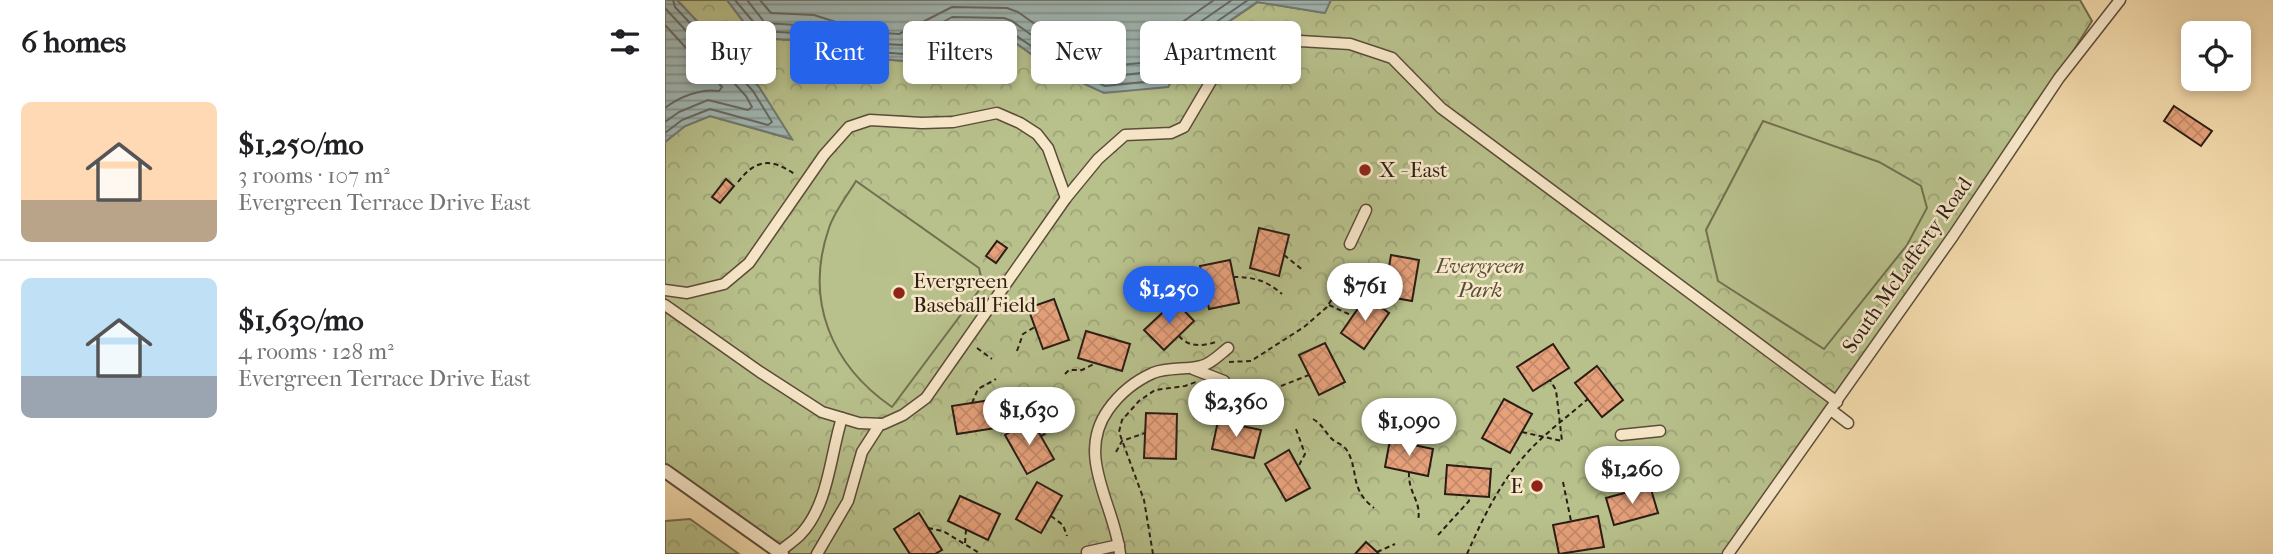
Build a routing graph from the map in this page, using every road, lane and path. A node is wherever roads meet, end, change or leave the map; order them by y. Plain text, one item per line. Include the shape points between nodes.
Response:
1 (2120, 0) edge
2 (806, 181) junction
3 (738, 182) dead end
4 (1066, 198) junction
5 (1366, 210) dead end
6 (1350, 244) dead end
7 (1285, 255) dead end
8 (1304, 271) dead end
9 (1388, 272) dead end
10 (1233, 277) dead end
11 (665, 290) edge
12 (1282, 294) dead end
13 (665, 305) edge
14 (1329, 305) junction
15 (1353, 316) dead end
16 (1035, 327) dead end
17 (1179, 336) dead end
18 (967, 341) junction
19 (1224, 345) joint
20 (1017, 351) dead end
21 (992, 359) dead end
22 (1096, 363) dead end
23 (1189, 367) junction
24 (1206, 373) junction
25 (1065, 374) dead end
26 (1309, 374) dead end
27 (996, 379) dead end
28 (1550, 380) dead end
29 (1224, 382) dead end
30 (1281, 386) dead end
31 (1588, 399) dead end
32 (972, 402) dead end
33 (1243, 405) dead end
34 (1049, 406) dead end
35 (1834, 406) junction
36 (842, 418) junction
37 (1313, 419) dead end
38 (1848, 423) dead end
39 (880, 424) junction
40 (1559, 424) junction
41 (1237, 425) dead end
42 (1296, 429) dead end
43 (1660, 430) dead end
44 (1522, 432) dead end
45 (1145, 433) dead end
46 (1621, 435) dead end
47 (1041, 436) dead end
48 (1544, 437) junction
49 (1122, 441) junction
50 (1116, 452) dead end
51 (1614, 455) dead end
52 (1298, 467) dead end
53 (665, 471) edge
54 (1409, 472) dead end
55 (1563, 482) dead end
56 (1626, 492) dead end
57 (1468, 496) dead end
58 (1374, 508) dead end
59 (1051, 516) dead end
60 (1418, 521) dead end
61 (1571, 521) dead end
62 (928, 528) dead end
63 (966, 530) dead end
64 (1438, 535) dead end
65 (1067, 536) dead end
66 (965, 543) junction
67 (1395, 544) dead end
68 (1119, 549) edge
69 (1087, 552) dead end
70 (1377, 552) edge
71 (781, 553) edge
72 (817, 554) edge
73 (981, 554) edge
74 (1153, 554) edge
75 (1467, 554) edge
76 (1728, 554) edge

1 - 35 street, South McLafferty Road via 2059,78
2 - 3 path via 786,168 763,163
2 - 4 street via 849,127 870,120 953,122 997,113 1037,134 1048,148
2 - 11 street via 750,264 724,284 687,293
4 - 18 street
4 - 35 street via 1125,135 1171,133 1184,127 1214,76 1239,52 1258,42 1350,44 1392,58 1441,108
5 - 6 street
7 - 8 path
9 - 14 path via 1361,278 1336,292
10 - 12 path via 1253,278
13 - 36 street via 822,412
14 - 15 path
14 - 24 path via 1251,361 1219,362
16 - 20 path via 1023,334
17 - 19 path via 1195,345
18 - 21 path
18 - 39 street via 926,398
19 - 23 street via 1205,365
22 - 25 path
23 - 24 street
23 - 68 street via 1156,372 1138,381 1115,400 1100,426 1095,463
24 - 29 street
24 - 49 path via 1198,381 1156,390 1139,401 1122,420
26 - 30 path
27 - 32 path via 978,389
28 - 40 path via 1556,390
31 - 40 path
33 - 41 path
34 - 47 path via 1047,433
35 - 38 street
35 - 76 street, South McLafferty Road
36 - 39 street
36 - 71 street via 816,511
37 - 58 path via 1346,448 1362,499
39 - 72 street via 862,452 848,501
40 - 48 path
40 - 48 path via 1562,441
42 - 52 path via 1305,454
43 - 46 street
44 - 48 path
45 - 49 path
48 - 75 path via 1501,485
49 - 50 path
49 - 74 path via 1147,512
51 - 56 path
53 - 71 street
54 - 60 path via 1409,486 1419,505
55 - 61 path
57 - 64 path via 1464,508
59 - 65 path via 1063,525
62 - 66 path
63 - 66 path
66 - 73 path
67 - 70 path
68 - 69 street

